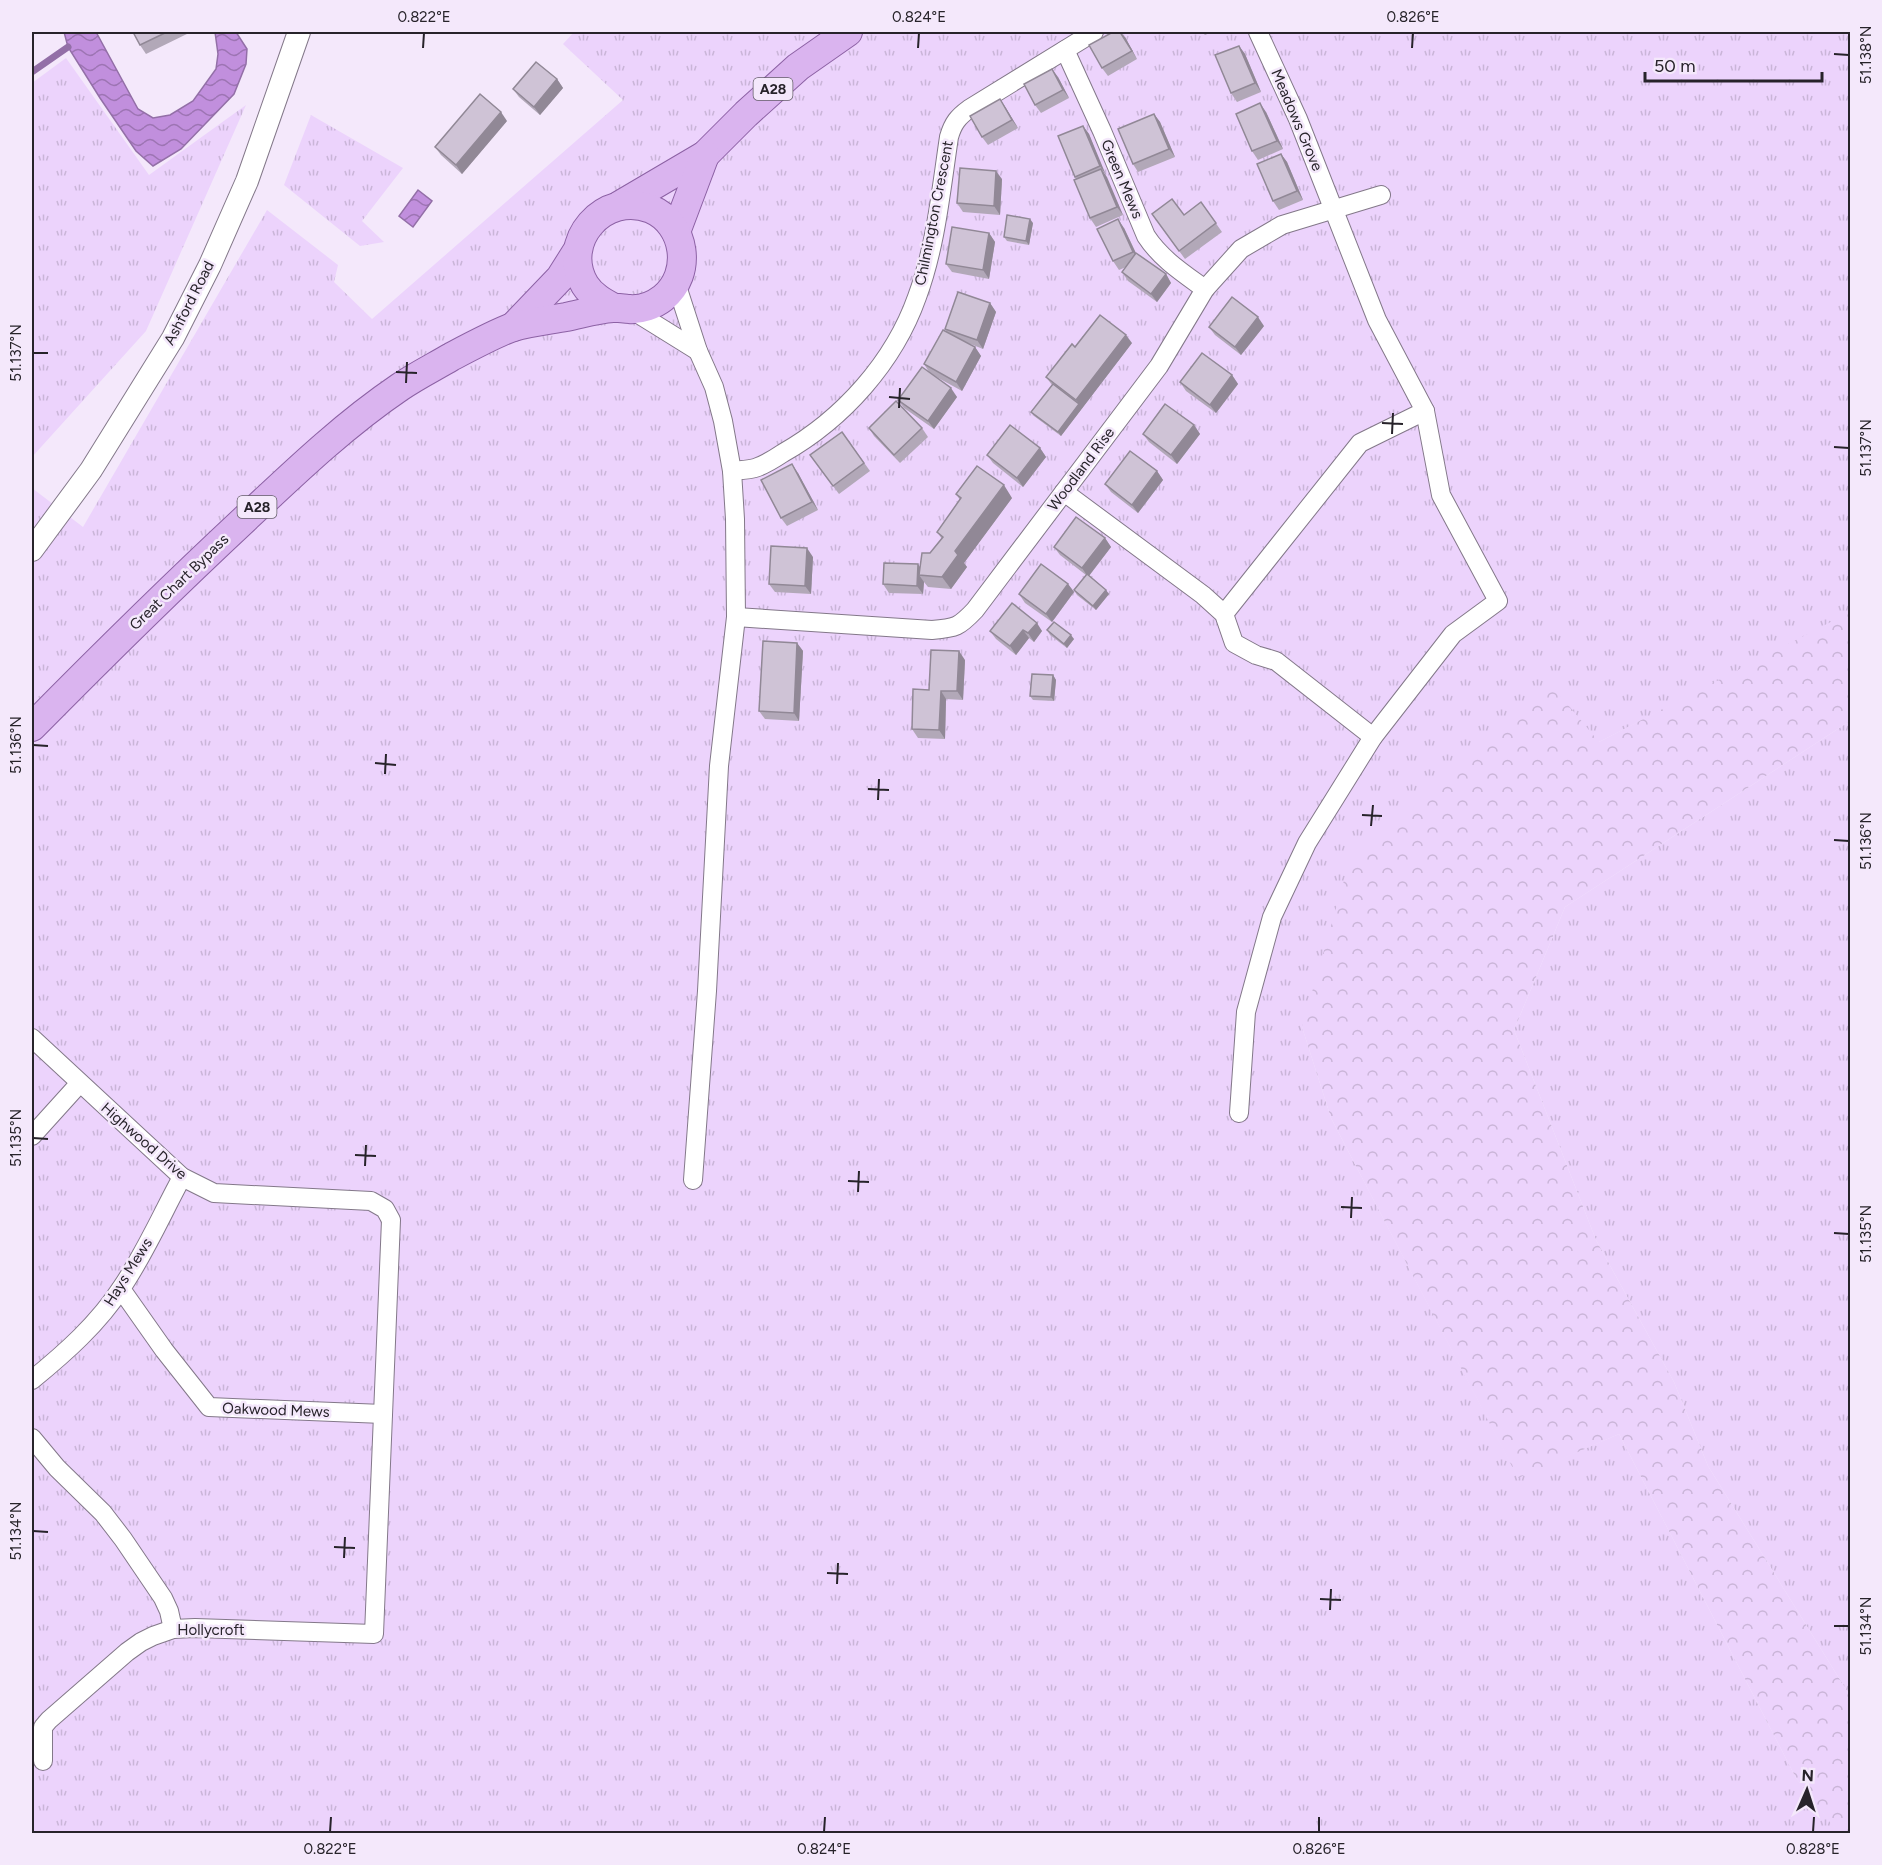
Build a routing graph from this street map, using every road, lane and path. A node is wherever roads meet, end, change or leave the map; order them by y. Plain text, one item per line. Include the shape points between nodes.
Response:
1 (299, 32) edge
2 (849, 32) edge
3 (1094, 32) edge
4 (1258, 32) edge
5 (1065, 50) junction
6 (705, 155) junction
7 (1381, 195) dead end
8 (620, 205) junction
9 (1333, 209) junction
10 (676, 232) junction
11 (577, 251) junction
12 (676, 283) junction
13 (1205, 289) junction
14 (623, 309) junction
15 (513, 327) junction
16 (698, 351) junction
17 (1425, 411) junction
18 (732, 471) junction
19 (1064, 492) junction
20 (32, 550) edge
21 (1224, 614) junction
22 (736, 617) junction
23 (32, 727) edge
24 (1373, 737) junction
25 (32, 1038) edge
26 (79, 1084) junction
27 (1239, 1113) dead end
28 (32, 1136) edge
29 (182, 1177) junction
30 (693, 1180) dead end
31 (121, 1289) junction
32 (32, 1380) edge
33 (383, 1414) junction
34 (32, 1438) edge
35 (173, 1629) junction
36 (43, 1761) dead end

1 - 20 street, Ashford Road via 247,181 173,338 91,470
2 - 6 main road, A28 via 798,67
3 - 5 street
4 - 9 street, Meadows Grove
5 - 13 street, Green Mews via 1146,236 1166,261
5 - 18 street, Chilmington Crescent via 969,108 952,126 917,300 879,368 853,399 800,444 769,462
6 - 8 main road, A28
6 - 10 main road, A28
7 - 9 street, Woodland Rise
8 - 10 main road via 652,209
8 - 11 main road via 591,222
9 - 13 street, Woodland Rise via 1282,225 1241,249
9 - 17 street, Meadows Grove via 1377,320
10 - 12 main road via 682,248 682,266
11 - 14 main road via 578,269 585,286 598,299
11 - 15 main road, Great Chart Bypass / A28 via 560,278
12 - 14 main road via 665,297 650,306
12 - 16 street
13 - 19 street, Woodland Rise via 1159,366
14 - 15 main road, Great Chart Bypass / A28
14 - 16 street
15 - 23 main road, Great Chart Bypass / A28 via 400,386 327,443 168,590
16 - 18 street via 714,387
17 - 21 street via 1360,443
17 - 24 street, Meadows Grove via 1441,495 1498,601 1453,634
18 - 22 street
19 - 21 street
19 - 22 street, Woodland Rise via 960,625 932,630
21 - 24 street via 1234,643 1276,660
22 - 30 street via 719,766
24 - 27 street via 1307,843 1272,916 1246,1012
25 - 26 street, Highwood Drive
26 - 28 street
26 - 29 street, Highwood Drive
29 - 31 street, Hays Mews
29 - 33 street, Highwood Drive via 214,1193 351,1199 371,1201 385,1209 391,1220
31 - 32 street, Hays Mews via 67,1352
31 - 33 street, Oakwood Mews via 209,1407
33 - 35 street, Hollycroft via 374,1634
34 - 35 street via 123,1539 163,1598
35 - 36 street, Hollycroft via 126,1652 49,1720 43,1727

